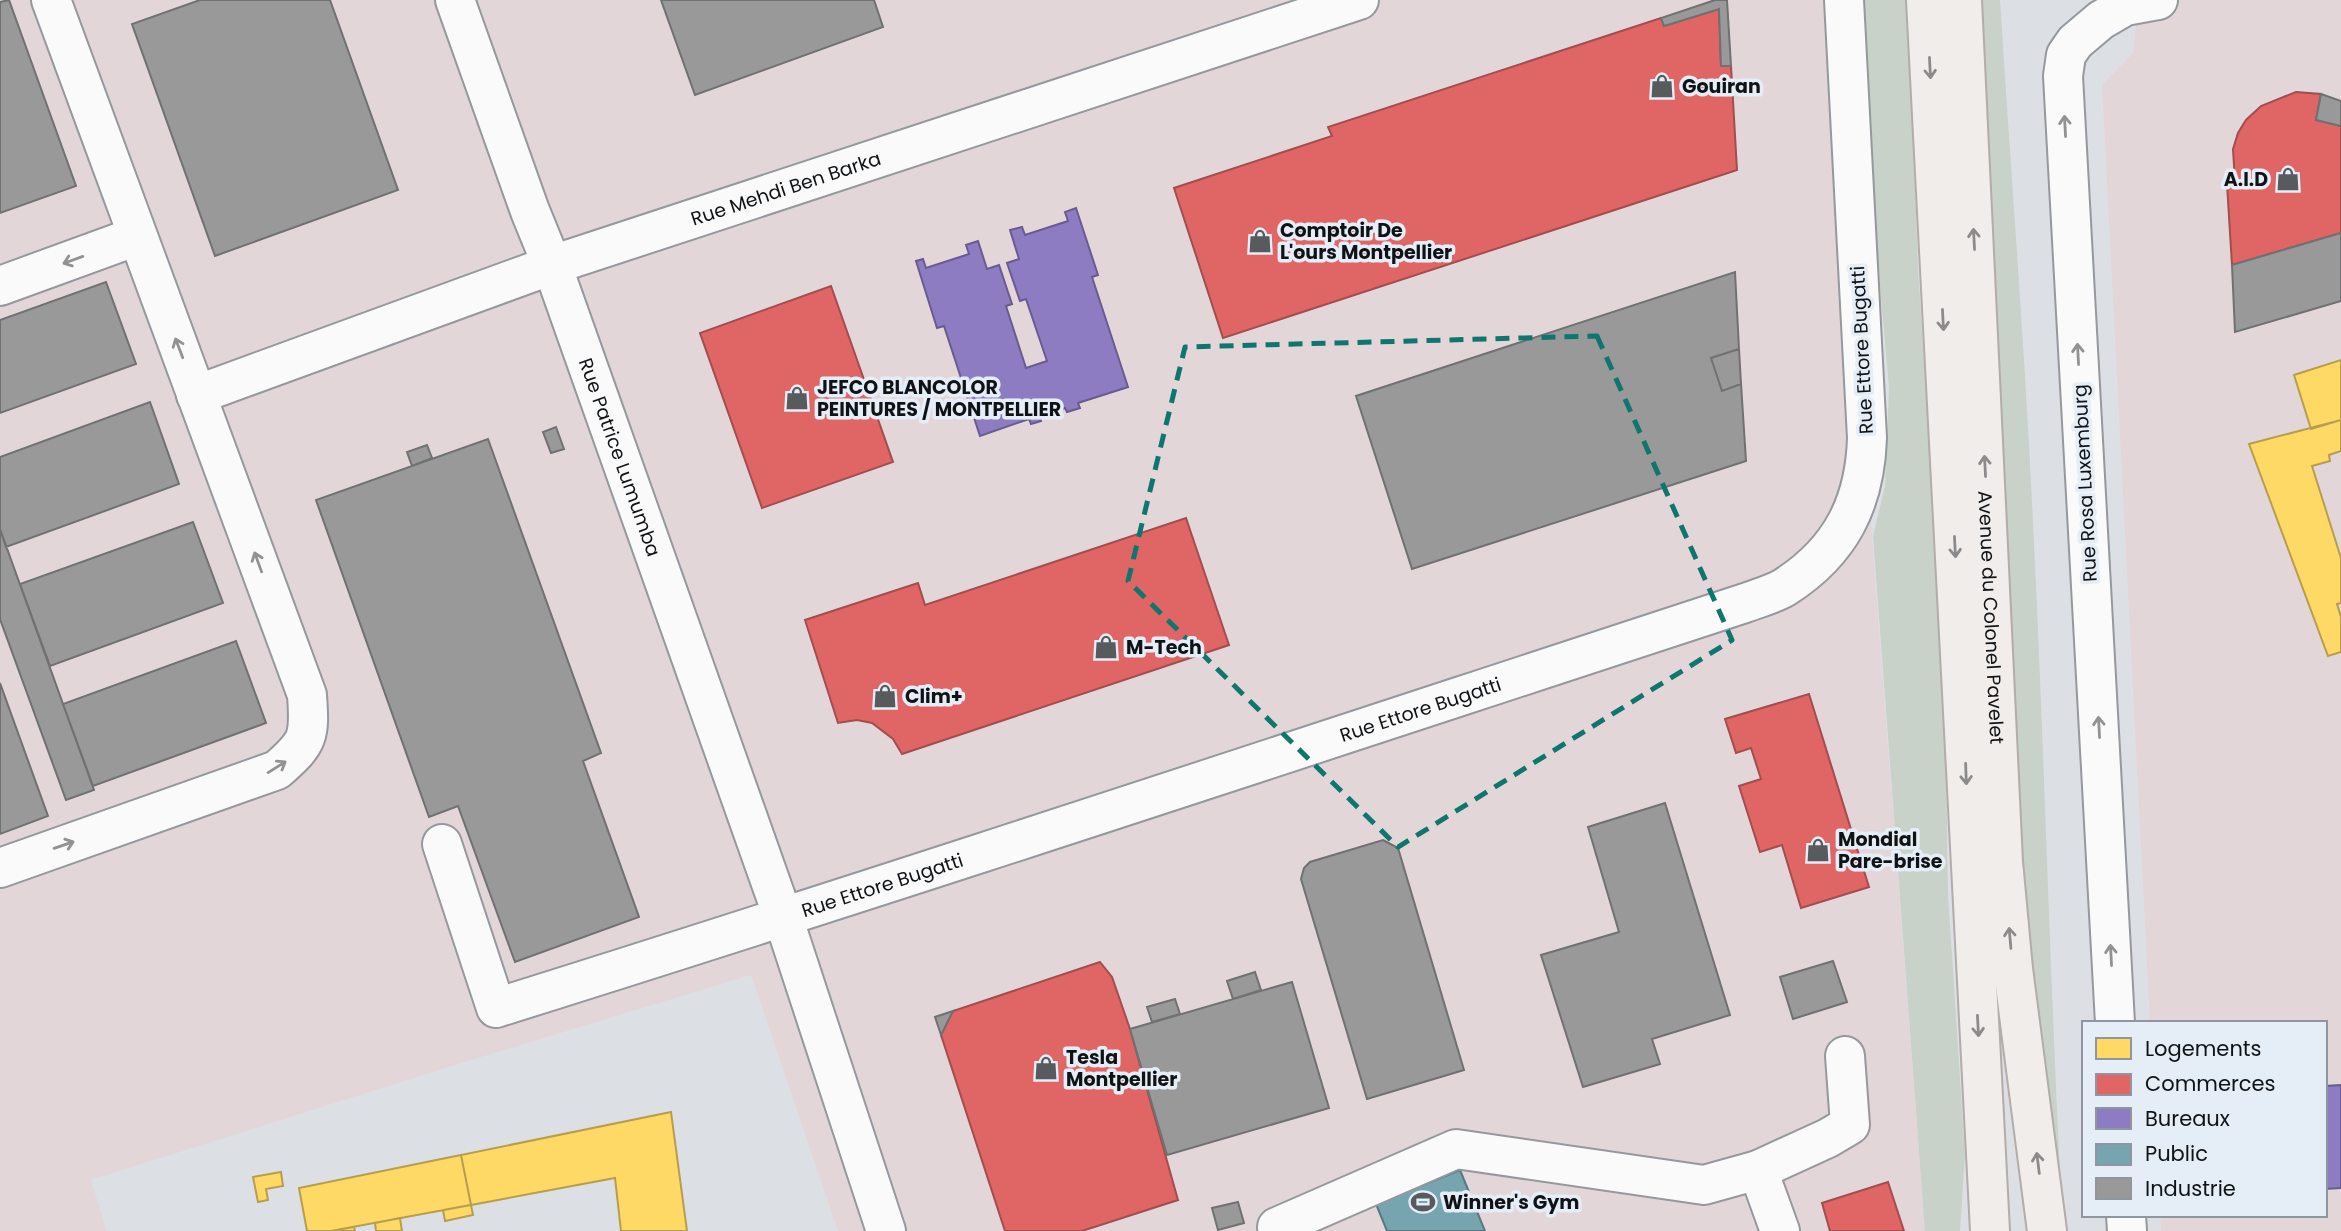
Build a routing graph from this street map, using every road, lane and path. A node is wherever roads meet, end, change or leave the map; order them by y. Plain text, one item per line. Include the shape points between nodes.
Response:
1 (51, 0) edge
2 (455, 0) edge
3 (1359, 0) edge
4 (1844, 0) edge
5 (1926, 0) edge
6 (1962, 0) edge
7 (2158, 0) edge
8 (137, 236) junction
9 (552, 265) junction
10 (0, 286) edge
11 (207, 392) junction
12 (442, 844) dead end
13 (0, 868) edge
14 (783, 917) junction
15 (2115, 1021) edge
16 (1844, 1056) dead end
17 (1758, 1170) junction
18 (1277, 1227) dead end
19 (886, 1231) edge
20 (1780, 1231) edge
21 (1990, 1231) edge
22 (2047, 1231) edge

1 - 8 street
2 - 9 street, Rue Patrice Lumumba
3 - 9 street, Rue Mehdi Ben Barka
4 - 14 street, Rue Ettore Bugatti via 1866,468 1847,525 1809,568 1784,587 1745,603
5 -> 21 main road, Avenue du Colonel Pavelet
22 -> 6 main road, Avenue du Colonel Pavelet via 2003,862
15 -> 7 street, Rue Rosa Luxemburg via 2063,76 2066,55 2075,41 2101,20 2125,6
8 -> 10 street
11 -> 8 street
9 - 11 street, Rue Mehdi Ben Barka
9 - 14 street, Rue Patrice Lumumba
13 -> 11 street via 277,770 299,751 309,727 307,695
12 - 14 street via 496,1008
14 - 19 street, Rue Ettore Bugatti
16 - 17 street via 1850,1125
17 - 18 street via 1704,1185 1456,1149
17 - 20 street

